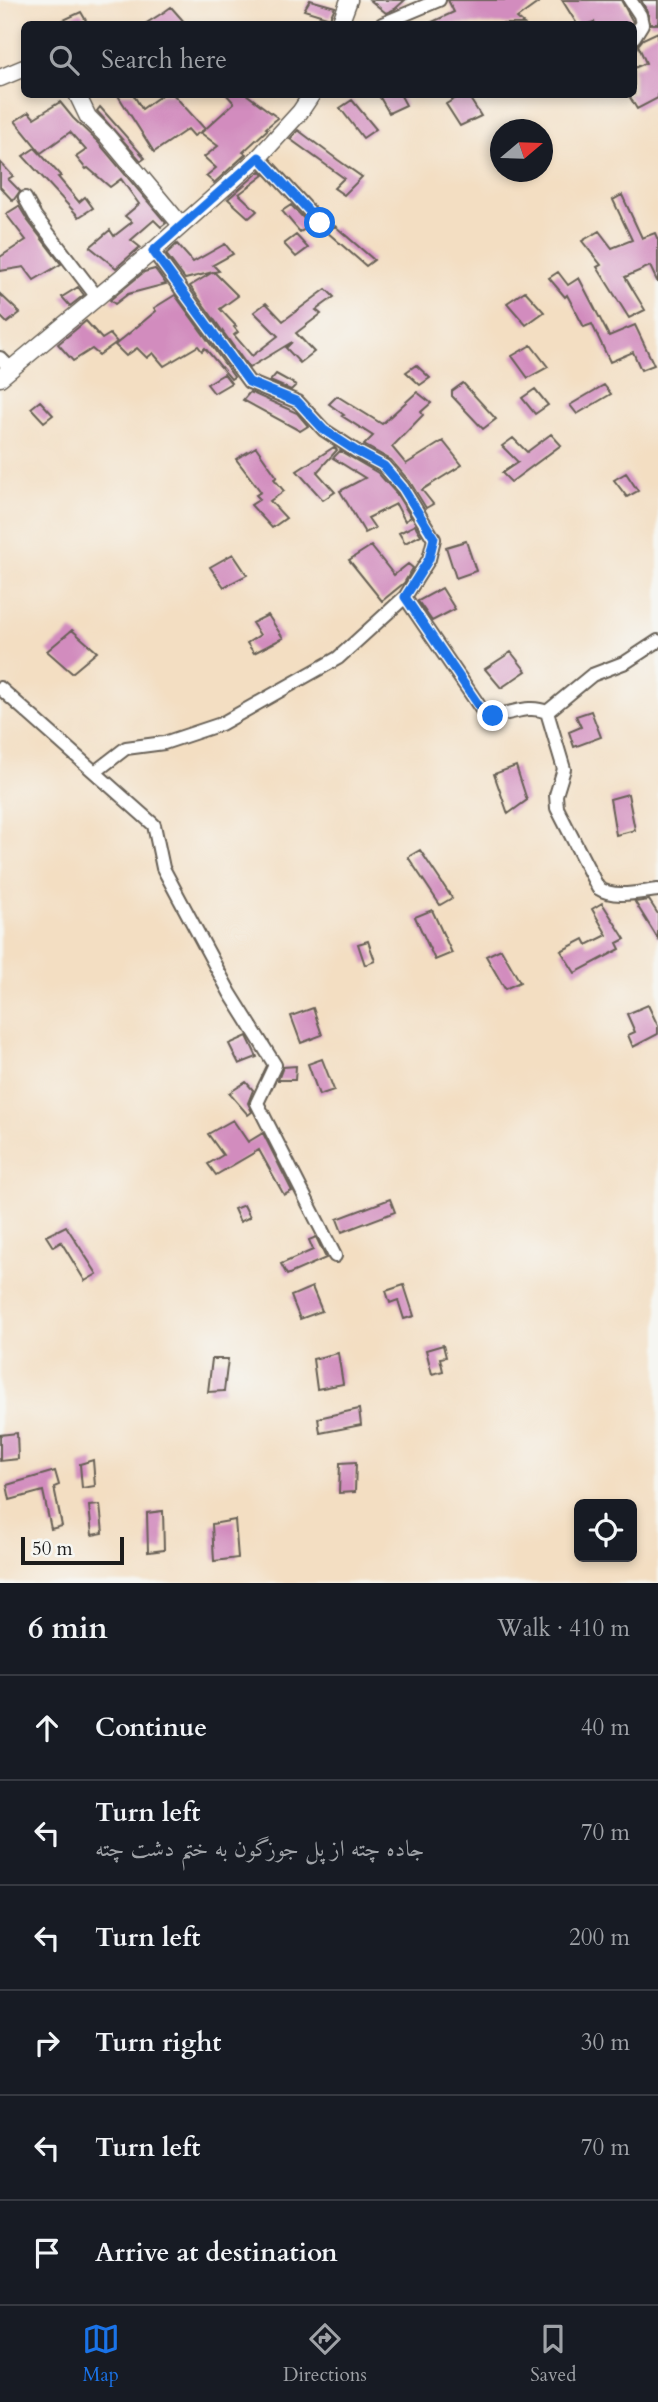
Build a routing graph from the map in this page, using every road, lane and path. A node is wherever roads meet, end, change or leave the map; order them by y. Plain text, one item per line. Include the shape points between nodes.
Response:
1 (349, 0) edge
2 (439, 0) edge
3 (631, 0) edge
4 (341, 21) edge
5 (389, 21) edge
6 (637, 32) edge
7 (21, 69) edge
8 (0, 78) edge
9 (79, 98) edge
10 (309, 98) edge
11 (259, 157) junction
12 (25, 198) dead end
13 (320, 223) dead end
14 (181, 225) junction
15 (153, 251) junction
16 (97, 297) junction
17 (3, 368) edge
18 (405, 597) junction
19 (658, 642) edge
20 (0, 688) edge
21 (547, 712) junction
22 (95, 772) junction
23 (658, 890) edge
24 (335, 1256) dead end

1 - 4 street
2 - 5 street
3 - 6 street via 642,24
7 - 8 street
9 - 14 street via 88,117
10 - 11 street
11 - 13 street
11 - 14 street
12 - 16 street
14 - 15 street
15 - 16 street
15 - 18 street via 249,382 298,402 324,430 384,466 403,488 434,538 429,559
16 - 17 street
18 - 21 street via 484,713 493,716 537,707
18 - 22 street via 338,659 274,696 221,724 164,743 126,748
19 - 21 street via 626,662 592,675
20 - 22 street
21 - 23 street via 564,769 556,795 558,808 598,888 606,894
22 - 24 street via 154,825 163,868 230,993 275,1065 257,1103

